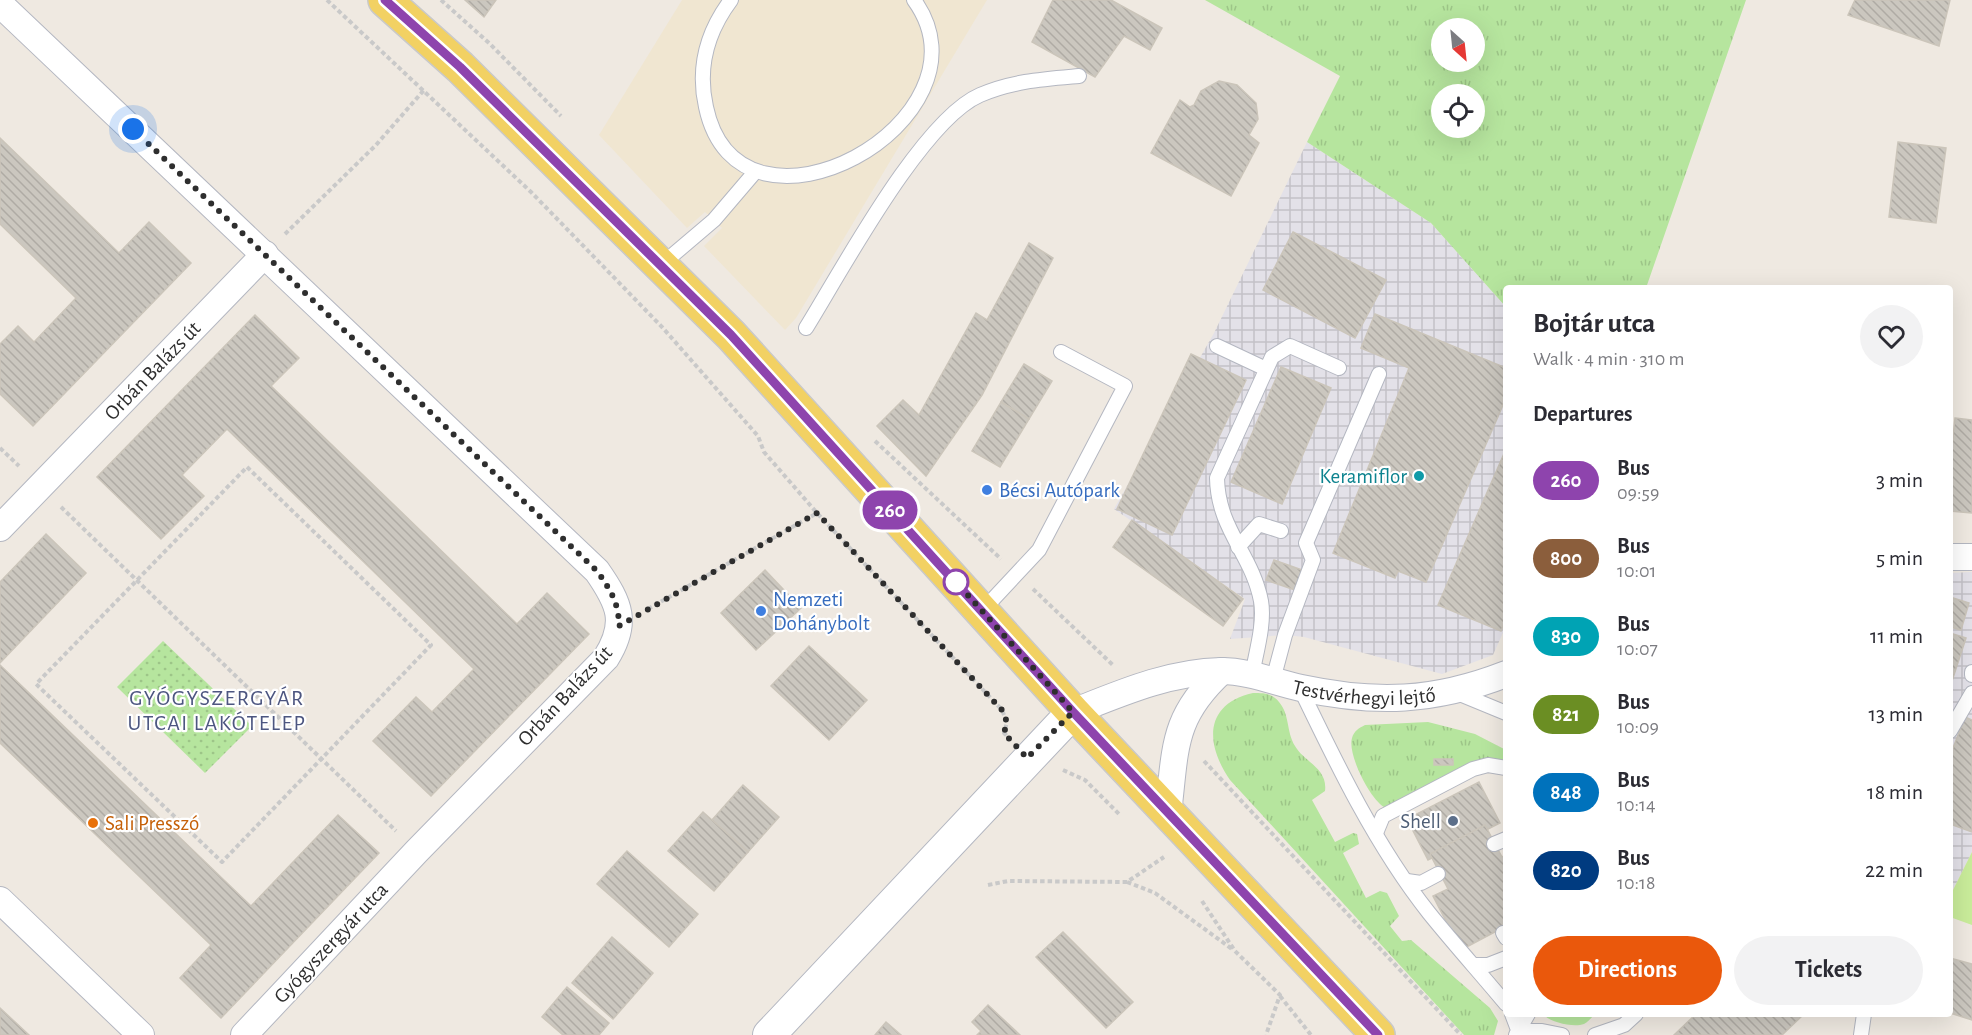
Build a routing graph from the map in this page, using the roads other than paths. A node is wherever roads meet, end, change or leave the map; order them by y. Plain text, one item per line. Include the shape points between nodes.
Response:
1 (385, 0) edge
2 (732, 0) edge
3 (914, 0) edge
4 (0, 4) edge
5 (1079, 76) dead end
6 (754, 172) junction
7 (265, 254) junction
8 (661, 265) junction
9 (806, 328) dead end
10 (1217, 346) dead end
11 (1061, 352) dead end
12 (1339, 368) dead end
13 (1266, 369) junction
14 (1379, 374) dead end
15 (0, 528) edge
16 (1281, 531) dead end
17 (1238, 547) junction
18 (1953, 556) edge
19 (1972, 557) edge
20 (982, 611) junction
21 (1222, 671) junction
22 (1503, 675) edge
23 (1263, 678) junction
24 (1300, 688) junction
25 (1450, 690) junction
26 (1972, 693) edge
27 (1073, 712) junction
28 (1503, 712) edge
29 (1953, 726) edge
30 (1503, 768) edge
31 (1168, 813) junction
32 (1376, 833) junction
33 (417, 851) joint
34 (1438, 874) dead end
35 (1407, 881) junction
36 (0, 900) edge
37 (1503, 959) edge
38 (1474, 965) junction
39 (1503, 1000) edge
40 (1513, 1017) edge
41 (1527, 1017) edge
42 (1633, 1017) edge
43 (1864, 1017) edge
44 (1519, 1034) edge
45 (141, 1035) edge
46 (244, 1035) edge
47 (769, 1035) edge
48 (1378, 1035) edge
49 (1562, 1035) edge
50 (1595, 1035) edge
51 (1861, 1035) edge

1 - 8 main road via 460,67
2 - 6 lane via 710,34 703,60 703,94 716,135 739,162
3 - 6 lane via 928,28 932,48 919,98 892,132 870,150 817,172 787,177
4 - 7 street, Orbán Balázs út
5 - 9 lane via 1007,86 979,95 957,110 913,157
6 - 8 lane via 714,220
7 - 15 street, Orbán Balázs út
7 - 33 street, Orbán Balázs út via 597,571 619,610 616,641 606,658
8 - 20 main road via 766,373
10 - 13 lane
11 - 20 lane via 1125,386 1040,550
12 - 13 lane via 1290,346 1272,357
13 - 17 lane via 1217,478 1224,522
14 - 23 lane via 1306,543 1313,560 1285,635
16 - 17 lane via 1258,524
17 - 23 lane via 1251,570 1261,602
18 - 19 street
20 - 27 main road
21 - 23 street, Testvérhegyi lejtő
21 - 27 street, Testvérhegyi lejtő via 1135,687
21 - 31 street via 1188,710 1178,734
22 - 25 street, Testvérhegyi lejtő
23 - 24 street, Testvérhegyi lejtő
24 - 25 street, Testvérhegyi lejtő via 1372,700 1424,697
24 - 32 lane
25 - 28 lane
26 - 29 lane
27 - 31 main road
27 - 47 street
30 - 32 lane via 1473,768 1383,816
31 - 48 main road
32 - 35 lane
33 - 46 street, Gyógyszergyár utca
34 - 35 lane via 1421,883
35 - 38 lane
36 - 45 street
37 - 38 lane via 1488,966
38 - 39 lane
40 - 44 lane
41 - 44 lane
42 - 50 lane via 1624,1025
43 - 51 lane
44 - 49 lane via 1542,1031

